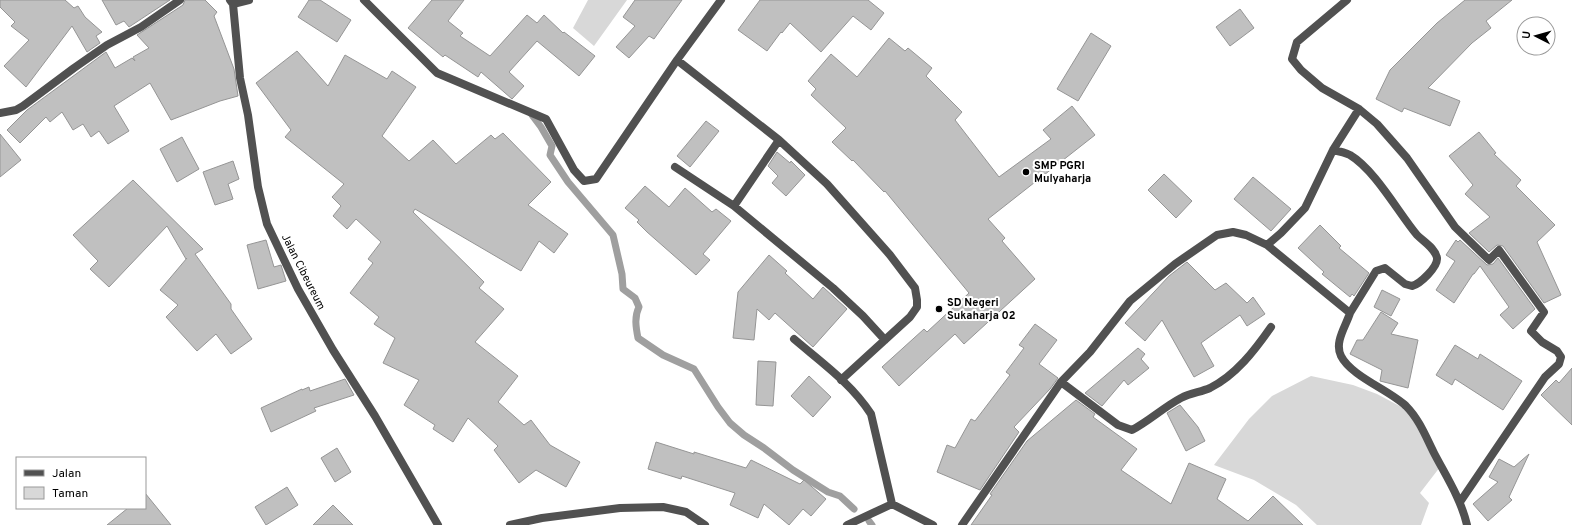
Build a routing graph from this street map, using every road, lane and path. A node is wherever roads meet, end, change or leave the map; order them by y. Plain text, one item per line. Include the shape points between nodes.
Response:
1 (180, 0) edge
2 (249, 0) edge
3 (364, 0) edge
4 (721, 0) edge
5 (1347, 0) edge
6 (231, 2) edge
7 (677, 60) junction
8 (1360, 109) junction
9 (0, 113) edge
10 (779, 140) junction
11 (1333, 150) junction
12 (675, 168) dead end
13 (734, 206) junction
14 (1267, 245) junction
15 (1350, 313) junction
16 (1271, 327) dead end
17 (794, 339) dead end
18 (886, 340) junction
19 (842, 380) junction
20 (1061, 382) junction
21 (1460, 502) junction
22 (892, 504) junction
23 (438, 525) edge
24 (510, 525) edge
25 (705, 525) edge
26 (847, 525) edge
27 (932, 525) edge
28 (962, 525) edge
29 (1467, 525) edge

1 - 9 street via 142,27 119,38 74,68 23,106
2 - 6 street
3 - 7 street via 438,73 546,119 574,170 584,180 596,178
4 - 7 street
5 - 8 street via 1297,42 1292,59 1322,88
6 - 23 street, Jalan Cibeureum via 240,78 258,187 267,224 298,289
7 - 10 street
8 - 11 street
8 - 21 street via 1407,158 1455,227 1489,260 1500,250 1544,312 1531,331 1561,357 1559,364 1544,377
10 - 13 street
10 - 18 street via 827,184 890,255 915,288 917,307 914,313
11 - 14 street via 1304,208
11 - 15 street via 1350,155 1367,169 1418,235 1435,252 1437,258 1434,267 1414,286 1405,284 1385,268 1376,271
12 - 13 street
13 - 18 street via 864,316
14 - 15 street
14 - 20 street via 1233,232 1217,235 1175,264 1130,301 1090,352
15 - 21 street via 1340,338 1341,357 1360,374 1406,406 1419,423
16 - 20 street via 1254,351 1226,378 1210,388 1181,398 1132,430 1118,425
17 - 19 street
18 - 19 street
19 - 22 street via 871,414
20 - 28 street
21 - 29 street
22 - 26 street
22 - 27 street
24 - 25 street via 542,518 620,508 663,507 686,512

